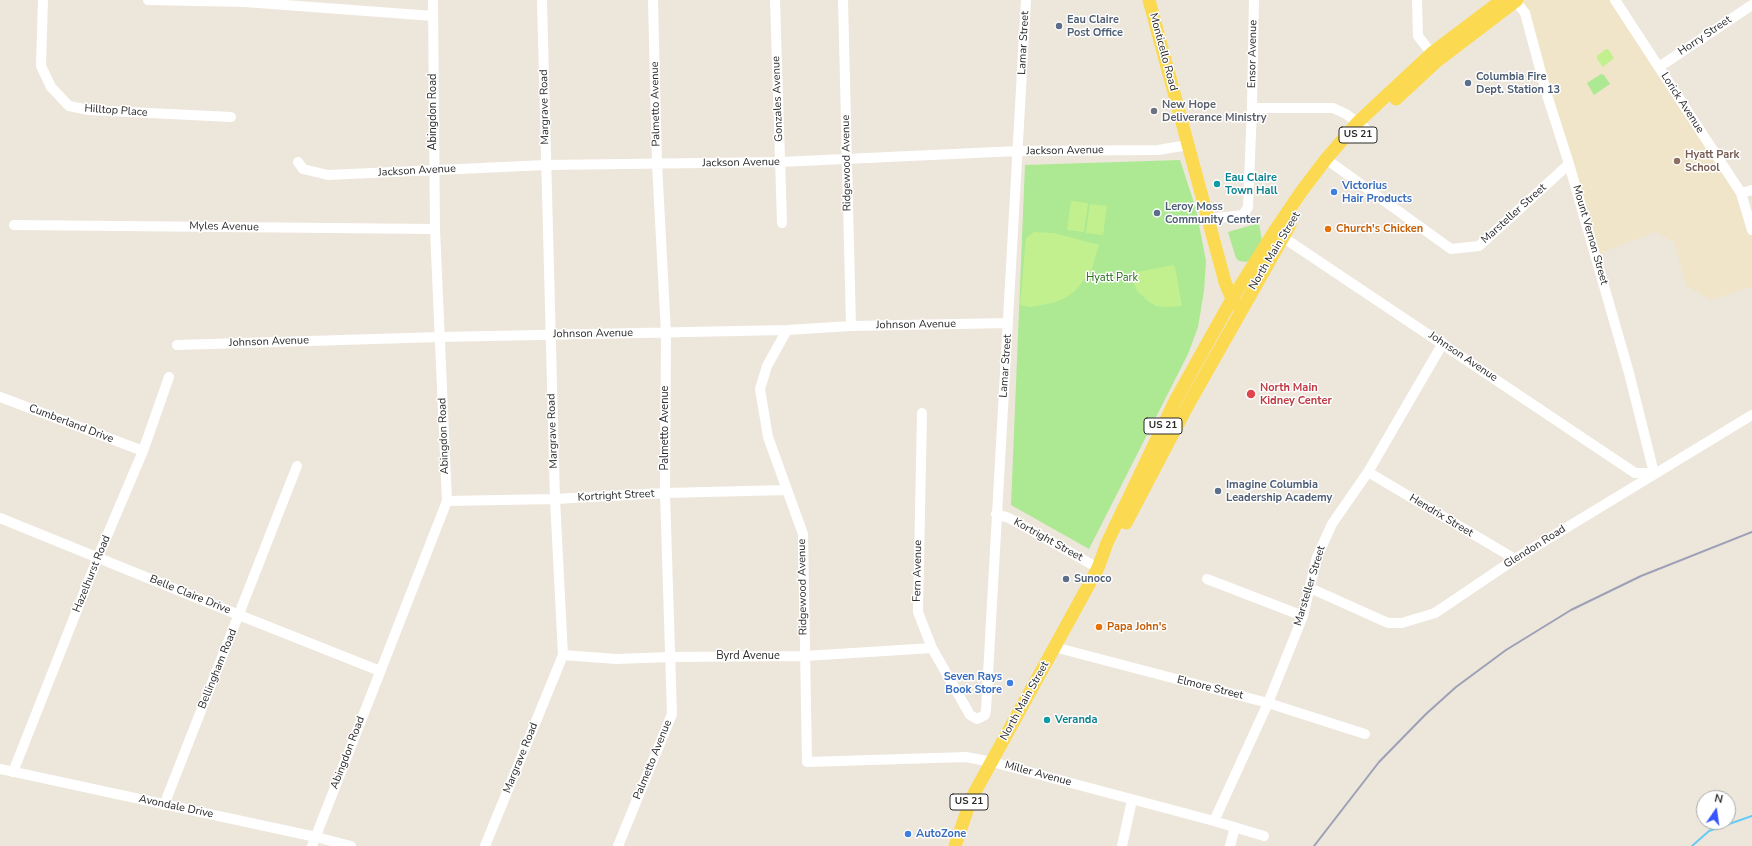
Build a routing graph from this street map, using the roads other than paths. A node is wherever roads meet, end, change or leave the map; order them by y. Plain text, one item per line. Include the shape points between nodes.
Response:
1 (43, 0) edge
2 (148, 0) edge
3 (433, 0) edge
4 (542, 0) edge
5 (653, 0) edge
6 (775, 0) edge
7 (843, 0) edge
8 (1026, 0) edge
9 (1149, 0) edge
10 (1254, 0) edge
11 (1417, 0) edge
12 (1502, 0) edge
13 (1516, 0) edge
14 (1615, 0) edge
15 (245, 1) edge
16 (1752, 5) edge
17 (433, 16) junction
18 (1434, 57) junction
19 (1659, 68) junction
20 (1252, 108) junction
21 (231, 117) dead end
22 (1361, 125) junction
23 (1188, 145) junction
24 (1018, 151) junction
25 (848, 160) junction
26 (298, 162) dead end
27 (780, 162) junction
28 (1329, 162) junction
29 (657, 164) junction
30 (1570, 164) junction
31 (546, 165) junction
32 (434, 170) junction
33 (1752, 190) edge
34 (1741, 193) junction
35 (1208, 219) junction
36 (782, 223) dead end
37 (14, 225) dead end
38 (435, 229) junction
39 (1752, 230) edge
40 (1278, 234) junction
41 (1232, 299) junction
42 (1241, 308) junction
43 (1008, 323) junction
44 (851, 326) junction
45 (787, 330) junction
46 (666, 333) junction
47 (550, 334) junction
48 (440, 337) junction
49 (1442, 343) junction
50 (177, 344) dead end
51 (169, 377) dead end
52 (0, 397) edge
53 (922, 413) dead end
54 (1752, 415) edge
55 (142, 451) junction
56 (297, 466) dead end
57 (1368, 472) junction
58 (1654, 473) junction
59 (786, 490) junction
60 (665, 493) junction
61 (555, 499) junction
62 (447, 501) junction
63 (996, 514) junction
64 (0, 518) edge
65 (98, 557) junction
66 (1514, 559) junction
67 (1100, 563) junction
68 (1207, 580) dead end
69 (1310, 588) junction
70 (239, 616) junction
71 (1303, 616) junction
72 (1054, 647) junction
73 (932, 648) junction
74 (563, 655) junction
75 (805, 656) junction
76 (670, 657) junction
77 (380, 671) junction
78 (1268, 703) junction
79 (970, 715) joint
80 (1365, 734) dead end
81 (807, 762) joint
82 (992, 762) junction
83 (0, 769) edge
84 (13, 772) junction
85 (1132, 800) junction
86 (164, 804) junction
87 (1214, 821) junction
88 (1235, 827) junction
89 (1264, 836) dead end
90 (314, 841) edge
91 (351, 846) edge
92 (485, 846) edge
93 (618, 846) edge
94 (955, 846) edge
95 (1122, 846) edge
96 (1230, 846) edge

1 - 21 street, Hilltop Place via 41,66 51,87 69,106 89,110
2 - 15 street
3 - 17 street, Abingdon Road
4 - 31 street, Margrave Road
5 - 29 street, Palmetto Avenue
6 - 27 street, Gonzales Avenue
7 - 25 street, Ridgewood Avenue
8 - 24 street, Lamar Street
9 - 23 main road, Monticello Road
10 - 20 street, Ensor Avenue
11 - 18 street via 1418,36
12 - 18 main road, North Main Street / US 21
13 - 18 main road, North Main Street / US 21
13 - 30 street, Mount Vernon Street via 1525,13 1547,95
14 - 19 street, Lorick Avenue
15 - 17 street
16 - 19 street, Horry Street
17 - 32 street, Abingdon Road
18 - 22 main road, North Main Street / US 21
19 - 34 street, Lorick Avenue
20 - 22 street via 1333,108
20 - 35 street, Ensor Avenue via 1248,207 1243,215
22 - 28 main road, North Main Street / US 21
23 - 24 street, Jackson Avenue via 1158,150
23 - 35 main road, Monticello Road
24 - 25 street, Jackson Avenue
24 - 43 street, Lamar Street
25 - 27 street, Jackson Avenue
25 - 44 street, Ridgewood Avenue
26 - 32 street, Jackson Avenue via 303,169 328,175
27 - 29 street, Jackson Avenue
27 - 36 street, Gonzales Avenue
28 - 30 street, Marsteller Street via 1451,249 1479,246
28 - 40 main road, North Main Street / US 21 via 1301,192
29 - 31 street, Jackson Avenue
29 - 46 street, Palmetto Avenue
30 - 58 street, Mount Vernon Street via 1629,373
31 - 32 street, Jackson Avenue
31 - 47 street, Margrave Road
32 - 38 street, Abingdon Road
33 - 34 street
34 - 39 street, Lorick Avenue
35 - 41 main road, Monticello Road
37 - 38 street, Myles Avenue
38 - 48 street, Abingdon Road
40 - 41 main road, North Main Street / US 21
40 - 42 main road, North Main Street / US 21
40 - 49 street, Johnson Avenue
41 - 42 main road, Monticello Road
41 - 67 main road, North Main Street / US 21 via 1175,400 1107,543
42 - 67 main road, North Main Street / US 21 via 1119,536
43 - 44 street, Johnson Avenue
43 - 63 street, Lamar Street
44 - 45 street, Johnson Avenue
45 - 46 street, Johnson Avenue
45 - 59 street, Ridgewood Avenue via 767,366 760,389 768,437
46 - 47 street, Johnson Avenue
46 - 60 street, Palmetto Avenue
47 - 48 street, Johnson Avenue
47 - 61 street, Margrave Road
48 - 50 street, Johnson Avenue
48 - 62 street, Abingdon Road
49 - 57 street, Marsteller Street
49 - 58 street, Johnson Avenue via 1635,473
51 - 55 street, Hazelhurst Road
52 - 55 street, Cumberland Drive
53 - 73 street, Fern Avenue via 918,612
54 - 58 street, Glendon Road
55 - 65 street, Hazelhurst Road
56 - 70 street, Bellingham Road
57 - 66 street, Hendrix Street
57 - 69 street, Marsteller Street via 1332,524 1317,557
58 - 66 street, Glendon Road
59 - 60 street, Kortright Street
59 - 75 street, Ridgewood Avenue via 803,534
60 - 61 street, Kortright Street
60 - 76 street, Palmetto Avenue
61 - 62 street, Kortright Street
61 - 74 street, Margrave Road
62 - 77 street, Abingdon Road
63 - 67 street, Kortright Street
63 - 79 street, Lamar Street via 986,710 985,715 977,719
64 - 65 street, Belle Claire Drive
65 - 70 street, Belle Claire Drive
65 - 84 street, Hazelhurst Road
66 - 69 street, Glendon Road via 1435,613 1402,623 1388,623
67 - 72 main road, North Main Street / US 21
68 - 71 street
69 - 71 street, Marsteller Street
70 - 77 street, Belle Claire Drive
70 - 86 street, Bellingham Road
71 - 78 street, Marsteller Street
72 - 78 street, Elmore Street
72 - 82 main road, North Main Street / US 21
73 - 75 street, Byrd Avenue
73 - 79 street, Fern Avenue
74 - 76 street, Byrd Avenue via 616,659
74 - 92 street, Margrave Road
75 - 76 street, Byrd Avenue
75 - 81 street, Ridgewood Avenue
76 - 93 street, Palmetto Avenue via 672,714
77 - 90 street, Abingdon Road
78 - 80 street, Elmore Street
78 - 87 street, Marsteller Street
81 - 82 street, Miller Avenue via 966,757
82 - 85 street, Miller Avenue
82 - 94 main road, North Main Street / US 21 via 970,799
83 - 84 street, Avondale Drive
84 - 86 street, Avondale Drive
85 - 87 street, Miller Avenue
85 - 95 street
86 - 90 street, Avondale Drive
87 - 88 street, Miller Avenue
88 - 89 street, Miller Avenue
88 - 96 street
90 - 91 street, Avondale Drive

